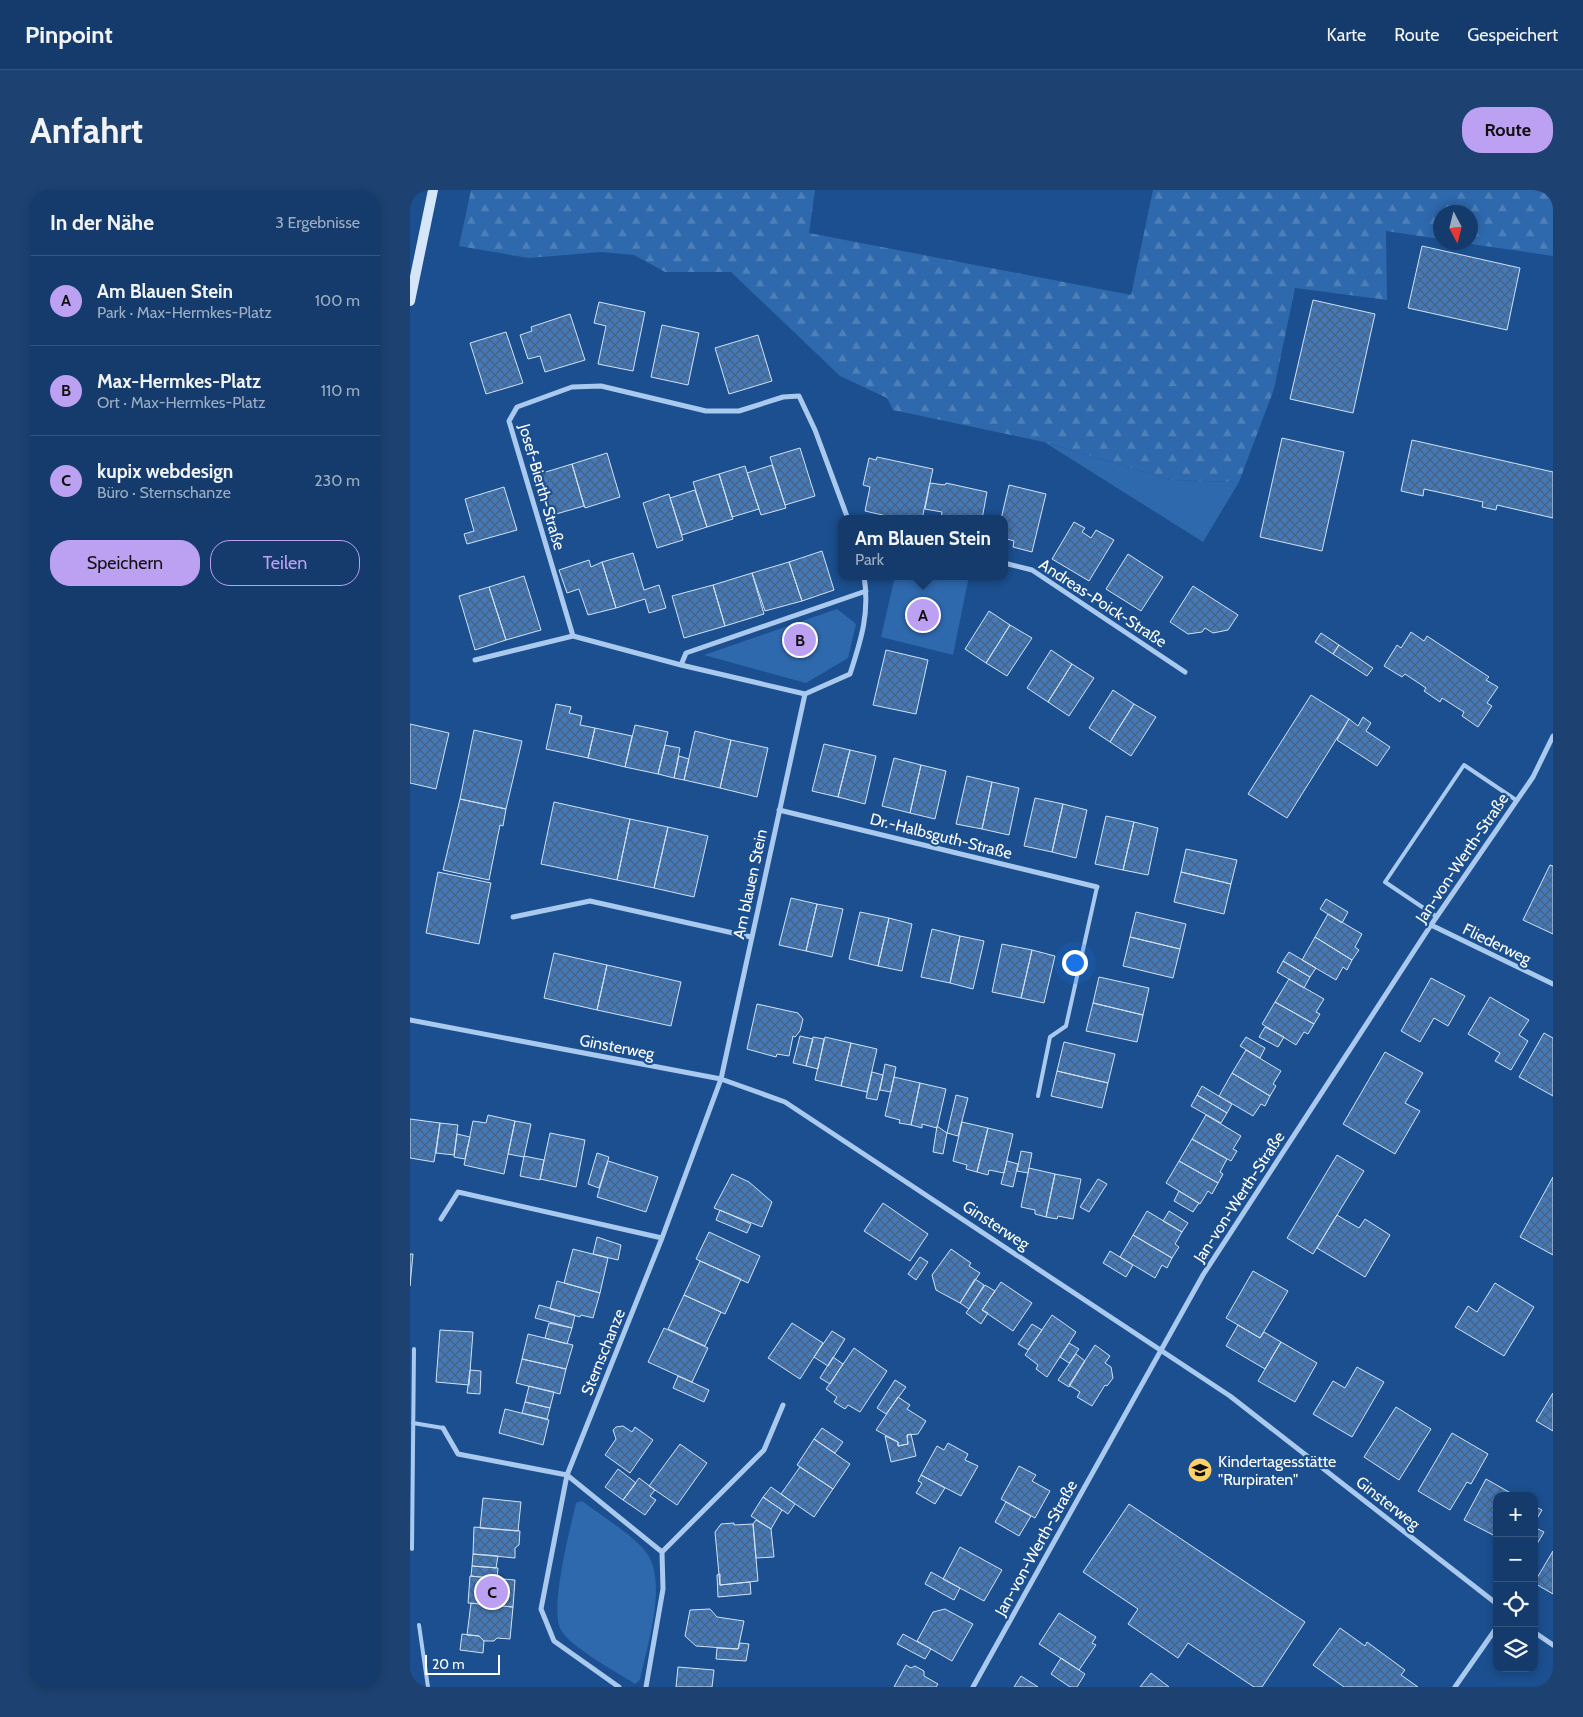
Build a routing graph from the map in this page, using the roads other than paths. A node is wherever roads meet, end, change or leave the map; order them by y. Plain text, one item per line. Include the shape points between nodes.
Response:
1 (433, 190) edge
2 (410, 301) edge
3 (847, 515) edge
4 (1008, 564) edge
5 (865, 580) edge
6 (866, 591) junction
7 (573, 636) junction
8 (475, 660) dead end
9 (681, 665) junction
10 (1185, 672) dead end
11 (805, 694) junction
12 (1553, 736) edge
13 (1516, 800) junction
14 (779, 810) junction
15 (1097, 887) joint
16 (513, 917) dead end
17 (1437, 917) junction
18 (1431, 926) junction
19 (751, 937) junction
20 (1553, 984) edge
21 (410, 1020) edge
22 (721, 1080) junction
23 (1038, 1096) dead end
24 (441, 1219) dead end
25 (662, 1238) junction
26 (1160, 1348) junction
27 (414, 1349) dead end
28 (783, 1405) dead end
29 (413, 1423) junction
30 (443, 1428) joint
31 (567, 1474) junction
32 (412, 1549) dead end
33 (662, 1552) junction
34 (1493, 1601) edge
35 (419, 1625) dead end
36 (1493, 1633) edge
37 (1538, 1635) edge
38 (1553, 1645) edge
39 (428, 1687) edge
40 (619, 1687) edge
41 (646, 1687) edge
42 (973, 1687) edge
43 (1454, 1687) edge

1 - 2 main road
3 - 7 street, Josef-Bierth-Straße via 799,396 739,411 706,411 601,386 572,387 517,407 509,421
4 - 10 street, Andreas-Poick-Straße via 1032,570
5 - 6 street
6 - 9 street via 686,653
6 - 11 street via 865,624 850,674
7 - 8 street
7 - 9 street
9 - 11 street
11 - 14 street, Am blauen Stein
12 - 13 street, Jan-von-Werth-Straße via 1533,777
13 - 17 street, Jan-von-Werth-Straße
13 - 17 lane via 1464,765 1385,882
14 - 15 street, Dr.-Halbsguth-Straße
14 - 19 street, Am blauen Stein
15 - 23 lane via 1066,1026 1050,1036
16 - 19 street via 590,900
17 - 18 street, Jan-von-Werth-Straße
18 - 20 street, Fliederweg
18 - 26 street, Jan-von-Werth-Straße via 1203,1275
19 - 22 street, Am blauen Stein
21 - 22 street, Ginsterweg
22 - 25 street, Sternschanze
22 - 26 street, Ginsterweg via 785,1102
24 - 25 street via 458,1192
25 - 31 street, Sternschanze
26 - 34 street, Ginsterweg via 1230,1396
26 - 42 street, Jan-von-Werth-Straße
27 - 29 lane
28 - 33 street via 764,1450
29 - 30 lane
29 - 32 lane
30 - 31 street via 458,1454
31 - 33 street
31 - 40 street, Sternschanze via 541,1609 554,1641
33 - 41 street via 663,1589
35 - 39 lane
36 - 43 street
37 - 38 street

